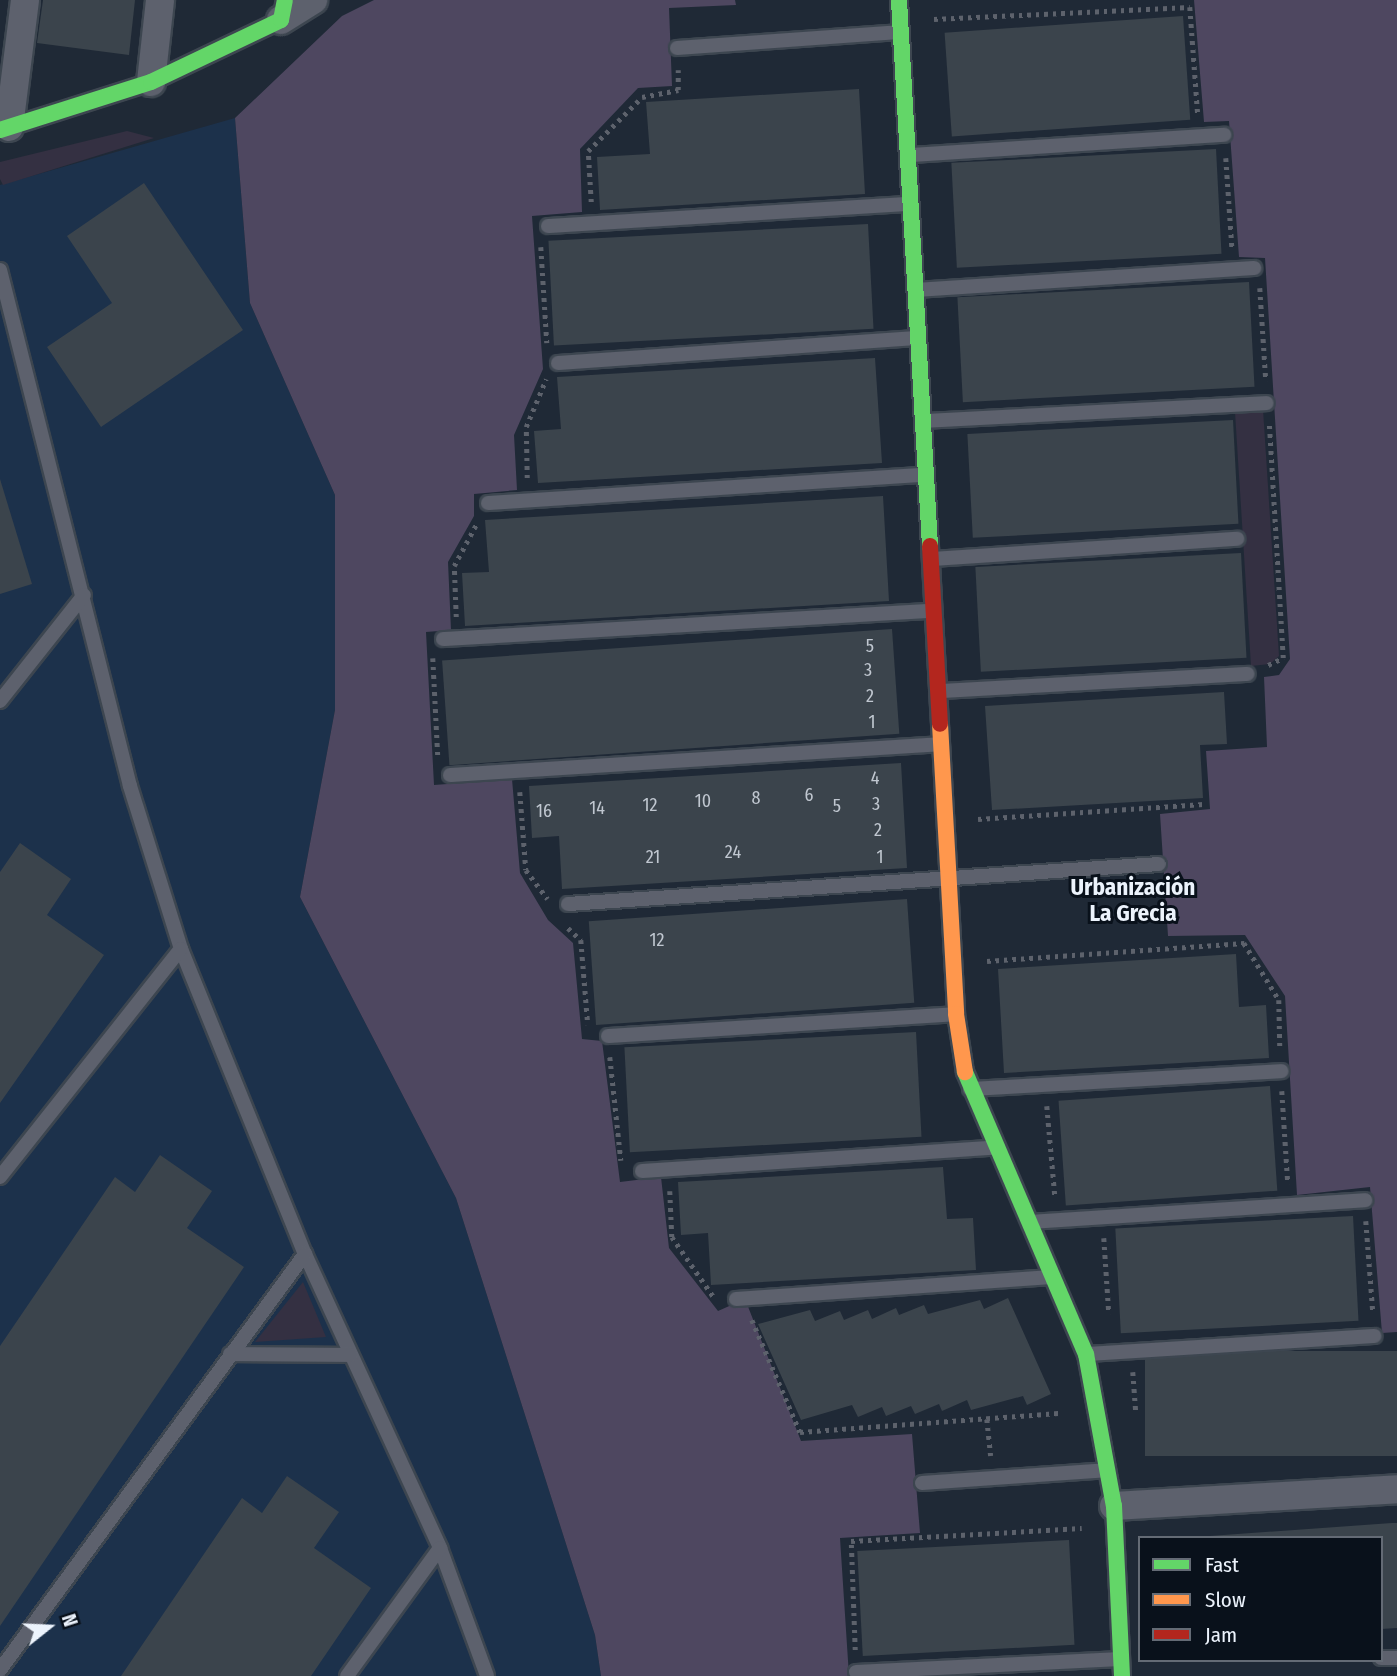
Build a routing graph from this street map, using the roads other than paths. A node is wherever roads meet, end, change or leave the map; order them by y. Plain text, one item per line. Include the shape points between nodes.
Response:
1 (25, 0) edge
2 (160, 0) edge
3 (313, 0) edge
4 (899, 0) edge
5 (283, 10) edge
6 (898, 27) junction
7 (677, 48) road end
8 (151, 82) junction
9 (5, 129) edge
10 (1224, 135) road end
11 (906, 155) junction
12 (909, 204) junction
13 (548, 226) dead end
14 (1254, 268) road end
15 (0, 270) edge
16 (914, 290) junction
17 (7, 320) edge
18 (917, 338) junction
19 (558, 363) dead end
20 (1267, 403) road end
21 (922, 422) junction
22 (926, 474) junction
23 (488, 502) road end
24 (1237, 539) dead end
25 (931, 559) junction
26 (84, 596) junction
27 (934, 611) junction
28 (450, 639) road end
29 (1248, 674) road end
30 (939, 691) junction
31 (0, 701) edge
32 (942, 744) junction
33 (450, 775) road end
34 (1159, 864) dead end
35 (949, 880) junction
36 (568, 904) dead end
37 (181, 949) junction
38 (956, 1014) junction
39 (608, 1036) road end
40 (1281, 1071) dead end
41 (968, 1089) junction
42 (993, 1148) junction
43 (642, 1171) road end
44 (0, 1177) edge
45 (1365, 1200) road end
46 (1024, 1222) junction
47 (304, 1254) junction
48 (1048, 1277) junction
49 (741, 1299) road end
50 (1374, 1336) road end
51 (230, 1354) junction
52 (1086, 1354) junction
53 (351, 1355) junction
54 (1107, 1470) junction
55 (922, 1483) dead end
56 (1397, 1489) edge
57 (1114, 1516) junction
58 (440, 1548) junction
59 (1121, 1659) junction
60 (1138, 1659) edge
61 (0, 1670) edge
62 (856, 1672) road end
63 (347, 1676) edge
64 (487, 1676) edge
65 (1122, 1676) edge

1 - 9 street
2 - 8 street
3 - 5 street
4 - 6 street
5 - 8 street
6 - 7 lane
6 - 11 street
8 - 9 street
10 - 11 lane
11 - 12 street
12 - 13 lane
12 - 16 street
14 - 16 lane
15 - 17 lane
16 - 18 street
17 - 26 lane
18 - 19 lane
18 - 21 street
20 - 21 lane
21 - 22 street
22 - 23 lane
22 - 25 street
24 - 25 lane
25 - 27 street
26 - 31 lane
26 - 37 lane via 130,786
27 - 28 lane
27 - 30 street
29 - 30 lane
30 - 32 street
32 - 33 lane
32 - 35 street
34 - 35 lane
35 - 36 lane
35 - 38 street
37 - 44 lane
37 - 47 lane
38 - 39 lane
38 - 41 street
40 - 41 lane
41 - 42 street
42 - 43 lane
42 - 46 street
45 - 46 lane
46 - 48 street
47 - 51 lane
47 - 53 lane
48 - 49 lane
48 - 52 street
50 - 52 lane
51 - 53 lane
51 - 61 lane
52 - 54 street
53 - 58 lane
54 - 55 lane
54 - 57 street
56 - 57 street
57 - 59 street
58 - 63 lane
58 - 64 lane
59 - 60 lane
59 - 62 lane
59 - 65 street

